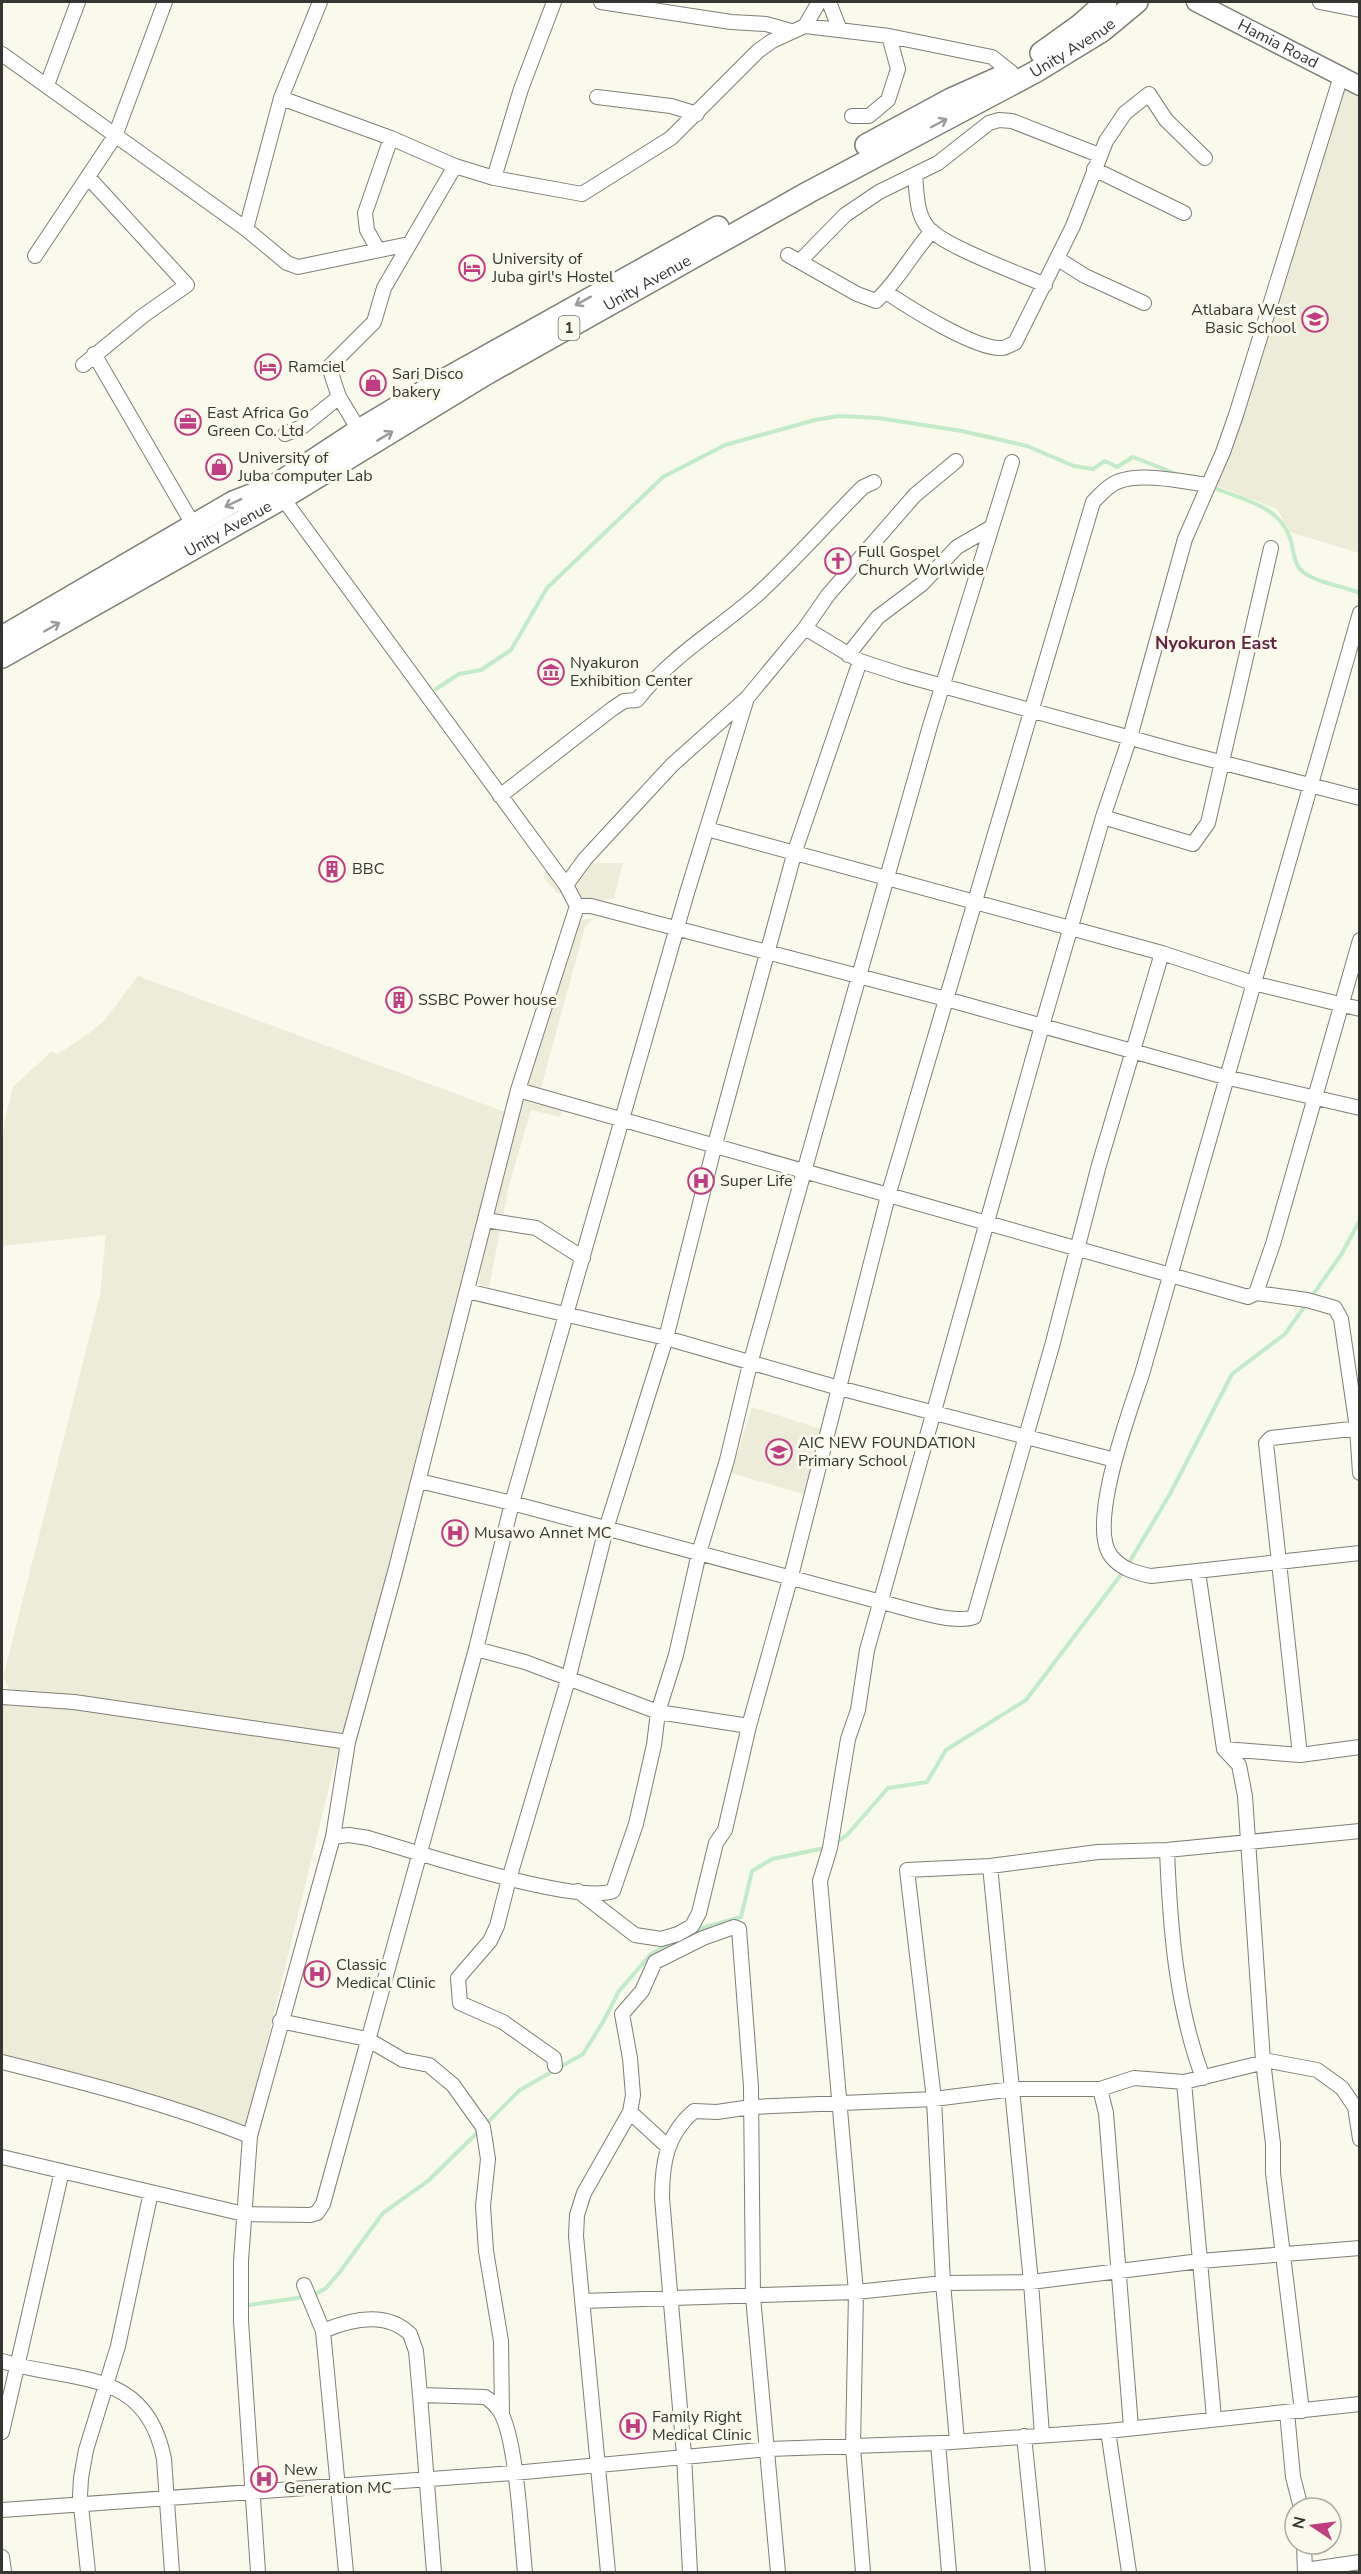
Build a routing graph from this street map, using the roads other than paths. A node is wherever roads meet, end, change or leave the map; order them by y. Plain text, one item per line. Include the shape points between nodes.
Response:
1 (78, 2) edge
2 (165, 2) edge
3 (321, 2) edge
4 (554, 2) edge
5 (601, 2) edge
6 (819, 2) edge
7 (829, 2) edge
8 (1106, 2) edge
9 (1137, 2) edge
10 (1196, 2) edge
11 (1320, 2) edge
12 (1359, 10) edge
13 (805, 26) junction
14 (840, 30) junction
15 (791, 31) junction
16 (889, 36) junction
17 (2, 54) edge
18 (1011, 72) junction
19 (1341, 76) junction
20 (47, 85) junction
21 (1359, 86) edge
22 (597, 97) dead end
23 (281, 98) junction
24 (698, 114) junction
25 (852, 116) dead end
26 (116, 136) junction
27 (391, 138) junction
28 (1099, 155) junction
29 (1205, 158) dead end
30 (454, 166) junction
31 (1094, 169) junction
32 (915, 176) junction
33 (89, 178) junction
34 (495, 178) junction
35 (1184, 213) dead end
36 (246, 229) junction
37 (932, 231) junction
38 (409, 244) junction
39 (378, 250) junction
40 (35, 256) dead end
41 (1058, 259) junction
42 (656, 270) junction
43 (1045, 285) junction
44 (886, 292) junction
45 (1144, 303) dead end
46 (94, 354) junction
47 (82, 365) dead end
48 (339, 397) junction
49 (359, 430) junction
50 (285, 434) dead end
51 (956, 461) dead end
52 (1012, 462) dead end
53 (1210, 480) junction
54 (874, 482) dead end
55 (279, 492) junction
56 (194, 526) junction
57 (990, 528) junction
58 (1271, 548) dead end
59 (1359, 613) edge
60 (805, 628) junction
61 (2, 637) edge
62 (2, 657) edge
63 (854, 658) junction
64 (942, 686) junction
65 (747, 698) junction
66 (1032, 709) junction
67 (1130, 737) junction
68 (1221, 761) junction
69 (1310, 784) junction
70 (500, 796) junction
71 (1359, 798) edge
72 (1103, 817) junction
73 (707, 829) junction
74 (795, 851) junction
75 (889, 877) junction
76 (566, 885) junction
77 (976, 904) junction
78 (577, 906) junction
79 (677, 928) junction
80 (1071, 929) junction
81 (1359, 940) edge
82 (767, 951) junction
83 (1162, 954) junction
84 (859, 976) junction
85 (1253, 983) junction
86 (946, 999) junction
87 (1341, 1006) junction
88 (1359, 1010) edge
89 (1042, 1026) junction
90 (1134, 1050) junction
91 (1226, 1077) junction
92 (518, 1090) junction
93 (1315, 1097) junction
94 (1359, 1107) edge
95 (622, 1119) junction
96 (714, 1148) junction
97 (804, 1170) junction
98 (888, 1196) junction
99 (485, 1220) junction
100 (987, 1224) junction
101 (1078, 1250) junction
102 (583, 1258) junction
103 (1170, 1275) junction
104 (467, 1291) junction
105 (1256, 1293) junction
106 (566, 1313) junction
107 (666, 1338) junction
108 (750, 1364) junction
109 (839, 1388) junction
110 (934, 1411) junction
111 (1358, 1428) edge
112 (1025, 1437) junction
113 (1115, 1460) junction
114 (1359, 1473) edge
115 (418, 1481) junction
116 (512, 1503) junction
117 (606, 1530) junction
118 (699, 1553) junction
119 (1359, 1553) edge
120 (1280, 1561) junction
121 (1198, 1572) junction
122 (791, 1576) junction
123 (881, 1602) junction
124 (476, 1649) junction
125 (568, 1680) junction
126 (2, 1697) edge
127 (658, 1712) junction
128 (749, 1726) junction
129 (348, 1742) junction
130 (1359, 1747) edge
131 (1224, 1749) junction
132 (1300, 1755) junction
133 (1359, 1832) edge
134 (333, 1838) junction
135 (1249, 1843) junction
136 (1167, 1850) junction
137 (419, 1852) junction
138 (990, 1866) junction
139 (509, 1879) junction
140 (578, 1891) junction
141 (280, 2021) junction
142 (367, 2040) junction
143 (1263, 2061) junction
144 (2, 2062) edge
145 (555, 2066) dead end
146 (1203, 2078) junction
147 (1184, 2082) junction
148 (1013, 2089) junction
149 (1100, 2089) junction
150 (934, 2098) junction
151 (839, 2104) junction
152 (751, 2107) junction
153 (630, 2112) junction
154 (1359, 2128) edge
155 (250, 2136) junction
156 (1359, 2139) edge
157 (667, 2146) junction
158 (2, 2157) edge
159 (62, 2171) junction
160 (151, 2192) junction
161 (244, 2214) junction
162 (1359, 2247) edge
163 (1281, 2256) junction
164 (1200, 2261) junction
165 (1116, 2272) junction
166 (1031, 2282) junction
167 (943, 2283) junction
168 (304, 2286) dead end
169 (856, 2292) junction
170 (753, 2297) junction
171 (671, 2298) junction
172 (582, 2301) junction
173 (323, 2331) junction
174 (2, 2361) edge
175 (16, 2366) junction
176 (108, 2383) junction
177 (420, 2394) junction
178 (1359, 2404) edge
179 (1302, 2411) junction
180 (1287, 2412) junction
181 (501, 2414) junction
182 (1214, 2418) junction
183 (1131, 2427) junction
184 (2, 2432) edge
185 (1108, 2432) junction
186 (1042, 2435) junction
187 (1024, 2436) junction
188 (957, 2442) junction
189 (938, 2443) junction
190 (853, 2447) junction
191 (769, 2449) junction
192 (684, 2455) junction
193 (596, 2464) junction
194 (514, 2474) junction
195 (427, 2479) junction
196 (338, 2484) junction
197 (251, 2491) junction
198 (1298, 2496) edge
199 (166, 2498) junction
200 (80, 2505) junction
201 (2, 2510) edge
202 (2, 2557) edge
203 (1359, 2562) edge
204 (1308, 2570) edge
205 (4, 2572) edge
206 (88, 2572) edge
207 (172, 2572) edge
208 (258, 2572) edge
209 (346, 2572) edge
210 (434, 2572) edge
211 (525, 2572) edge
212 (608, 2572) edge
213 (690, 2572) edge
214 (778, 2572) edge
215 (863, 2572) edge
216 (949, 2572) edge
217 (1038, 2572) edge
218 (1129, 2572) edge

1 - 20 street
2 - 26 street
3 - 23 street
4 - 34 street via 521,89
5 - 15 street via 766,24
6 - 13 street
7 - 14 street
8 - 18 main road, Unity Avenue / 1 via 1080,26
42 -> 9 main road, Unity Avenue / 1 via 1035,72 1102,31
10 - 19 main road, Hamia Road
11 - 12 street
13 - 14 street
13 - 15 street
14 - 16 street
15 - 24 street via 758,51
16 - 18 street via 992,57
16 - 25 street via 898,69 888,100 869,116
17 - 20 street
18 - 42 main road, Unity Avenue / 1 via 951,99
19 - 21 main road, Hamia Road
19 - 53 street via 1249,374
20 - 26 street
22 - 24 street via 671,106
23 - 27 street
23 - 36 street
24 - 34 street via 671,138 587,193
26 - 33 street
26 - 36 street
27 - 30 street
27 - 39 street via 365,213 367,230
28 - 29 street via 1125,114 1149,94 1166,120
28 - 31 street
28 - 32 street via 1012,121 999,120 989,123
30 - 34 street
30 - 38 street
31 - 35 street
31 - 41 street
32 - 37 street via 918,208
32 - 44 street via 879,192 845,215 794,258 868,300 876,301
33 - 40 street
33 - 46 street via 187,285
36 - 39 street via 287,263 298,267
37 - 43 street via 940,239
37 - 44 street
38 - 39 street
38 - 48 street via 384,288 374,322 329,367
41 - 43 street
41 - 45 street via 1108,288
42 -> 49 main road, Unity Avenue / 1
55 -> 42 main road, Unity Avenue / 1 via 486,374
43 - 44 street via 1017,342 1001,348 920,315
46 - 47 street
46 - 56 street
48 - 49 street
48 - 50 street via 302,427
49 - 55 main road, Unity Avenue / 1
51 - 60 street via 915,495 885,528
52 - 57 street
53 - 66 street via 1123,479 1107,487 1093,502
53 - 67 street via 1185,539
54 - 70 street via 863,487 778,575 685,651 637,700 624,701 612,709
55 -> 56 main road, Unity Avenue / 1 via 233,502
62 -> 55 main road, Unity Avenue / 1
55 - 70 street
56 - 61 main road, Unity Avenue / 1
57 - 63 street via 957,547 922,584 878,617
57 - 64 street
58 - 68 street
59 - 69 street
60 - 63 street
60 - 65 street
63 - 64 street
63 - 74 street
64 - 66 street
64 - 75 street
65 - 73 street
65 - 76 street via 672,765
66 - 67 street
66 - 77 street
67 - 68 street
67 - 72 street
68 - 69 street
68 - 72 street via 1208,823 1193,844
69 - 71 street
69 - 85 street
70 - 76 street
72 - 80 street
73 - 74 street
73 - 79 street
74 - 75 street
74 - 82 street
75 - 77 street
75 - 84 street
76 - 78 street
77 - 80 street
77 - 86 street
78 - 79 street via 591,906
78 - 92 street
79 - 82 street
79 - 95 street
80 - 83 street
80 - 89 street
81 - 87 street
82 - 84 street
82 - 96 street
83 - 85 street
83 - 90 street
84 - 86 street
84 - 97 street
85 - 87 street
85 - 91 street
86 - 89 street
86 - 98 street
87 - 88 street
87 - 93 street
89 - 90 street
89 - 100 street
90 - 91 street
90 - 101 street
91 - 93 street
91 - 103 street
92 - 95 street
92 - 99 street
93 - 94 street
93 - 105 street
95 - 96 street
95 - 102 street
96 - 97 street
96 - 107 street
97 - 98 street
97 - 108 street
98 - 100 street
98 - 109 street
99 - 102 street via 536,1228
99 - 104 street
100 - 101 street
100 - 110 street
101 - 103 street
101 - 112 street
102 - 106 street
103 - 105 street via 1234,1295 1248,1297
103 - 113 street
104 - 106 street
104 - 115 street
105 - 111 street via 1335,1308 1341,1319
106 - 107 street
106 - 116 street
107 - 108 street
107 - 117 street
108 - 109 street
108 - 118 street via 728,1461
109 - 110 street
109 - 122 street
110 - 112 street
110 - 123 street
111 - 114 street
111 - 120 street via 1268,1439
112 - 113 street
112 - 123 street via 974,1617 933,1615
113 - 121 street via 1102,1536 1109,1554 1125,1569 1151,1576
115 - 116 street
115 - 129 street
116 - 117 street
116 - 124 street
117 - 118 street
117 - 125 street
118 - 122 street
118 - 127 street via 676,1655
119 - 120 street
120 - 121 street
120 - 132 street
121 - 131 street
122 - 123 street
122 - 128 street
123 - 151 street via 867,1650 830,1848 820,1881
124 - 125 street via 525,1662
124 - 137 street
125 - 127 street
125 - 139 street
126 - 129 street via 74,1702
127 - 128 street
127 - 140 street via 636,1824 617,1884 606,1894
128 - 140 street via 726,1830 716,1843 699,1913 692,1926 661,1939 635,1935
129 - 134 street
130 - 132 street
131 - 132 street
131 - 135 street via 1239,1765
133 - 135 street
134 - 137 street via 368,1838
134 - 141 street
135 - 136 street
135 - 143 street
136 - 138 street via 1098,1852
136 - 146 street via 1169,1923 1190,2041
137 - 139 street
137 - 142 street
138 - 148 street
138 - 150 street via 907,1870
139 - 140 street
139 - 145 street via 497,1926 490,1941 458,1978 457,1993 460,2003 519,2032 554,2058
141 - 142 street
141 - 155 street
142 - 161 street via 323,2204 310,2215
142 - 181 street via 403,2060 429,2065 453,2085 483,2127 488,2159 483,2206 501,2341
143 - 146 street
143 - 154 street via 1325,2074 1350,2097
143 - 163 street
144 - 155 street via 146,2099
146 - 147 street
147 - 149 street via 1134,2078
147 - 164 street
148 - 149 street
148 - 150 street
148 - 166 street
149 - 165 street via 1106,2113
150 - 151 street
150 - 167 street
151 - 152 street
151 - 169 street
152 - 153 street via 739,1929 734,1927 655,1962 642,1991 622,2014 630,2058
152 - 157 street via 694,2111
152 - 170 street
153 - 157 street
153 - 172 street via 584,2193 577,2215
154 - 156 street
155 - 161 street
157 - 171 street via 662,2166 662,2198
158 - 159 street
159 - 160 street
159 - 175 street
160 - 161 street
160 - 176 street
161 - 197 street via 241,2321
162 - 163 street
163 - 164 street
163 - 179 street
164 - 165 street
164 - 182 street
165 - 166 street
165 - 183 street
166 - 167 street
166 - 186 street
167 - 169 street
167 - 188 street
168 - 173 street
169 - 170 street
169 - 190 street
170 - 171 street
170 - 191 street
171 - 172 street
171 - 192 street
172 - 193 street
173 - 177 street via 349,2321 388,2320 403,2327 411,2334 416,2351
173 - 196 street
174 - 175 street
175 - 176 street
175 - 184 street
176 - 199 street via 129,2396 160,2441
176 - 200 street via 86,2450
177 - 181 street via 484,2397
177 - 195 street
178 - 179 street
179 - 180 street
180 - 182 street
180 - 198 street
181 - 194 street
182 - 183 street
183 - 185 street
185 - 186 street
185 - 218 street
186 - 187 street
187 - 188 street
187 - 217 street
188 - 189 street
189 - 190 street
189 - 216 street
190 - 191 street
190 - 215 street
191 - 192 street
191 - 214 street
192 - 193 street
192 - 213 street
193 - 194 street
193 - 212 street
194 - 195 street
194 - 211 street
195 - 196 street
195 - 210 street
196 - 197 street
196 - 209 street
197 - 199 street
197 - 208 street
199 - 200 street
199 - 207 street
200 - 201 street
200 - 206 street
202 - 205 street
203 - 204 street

